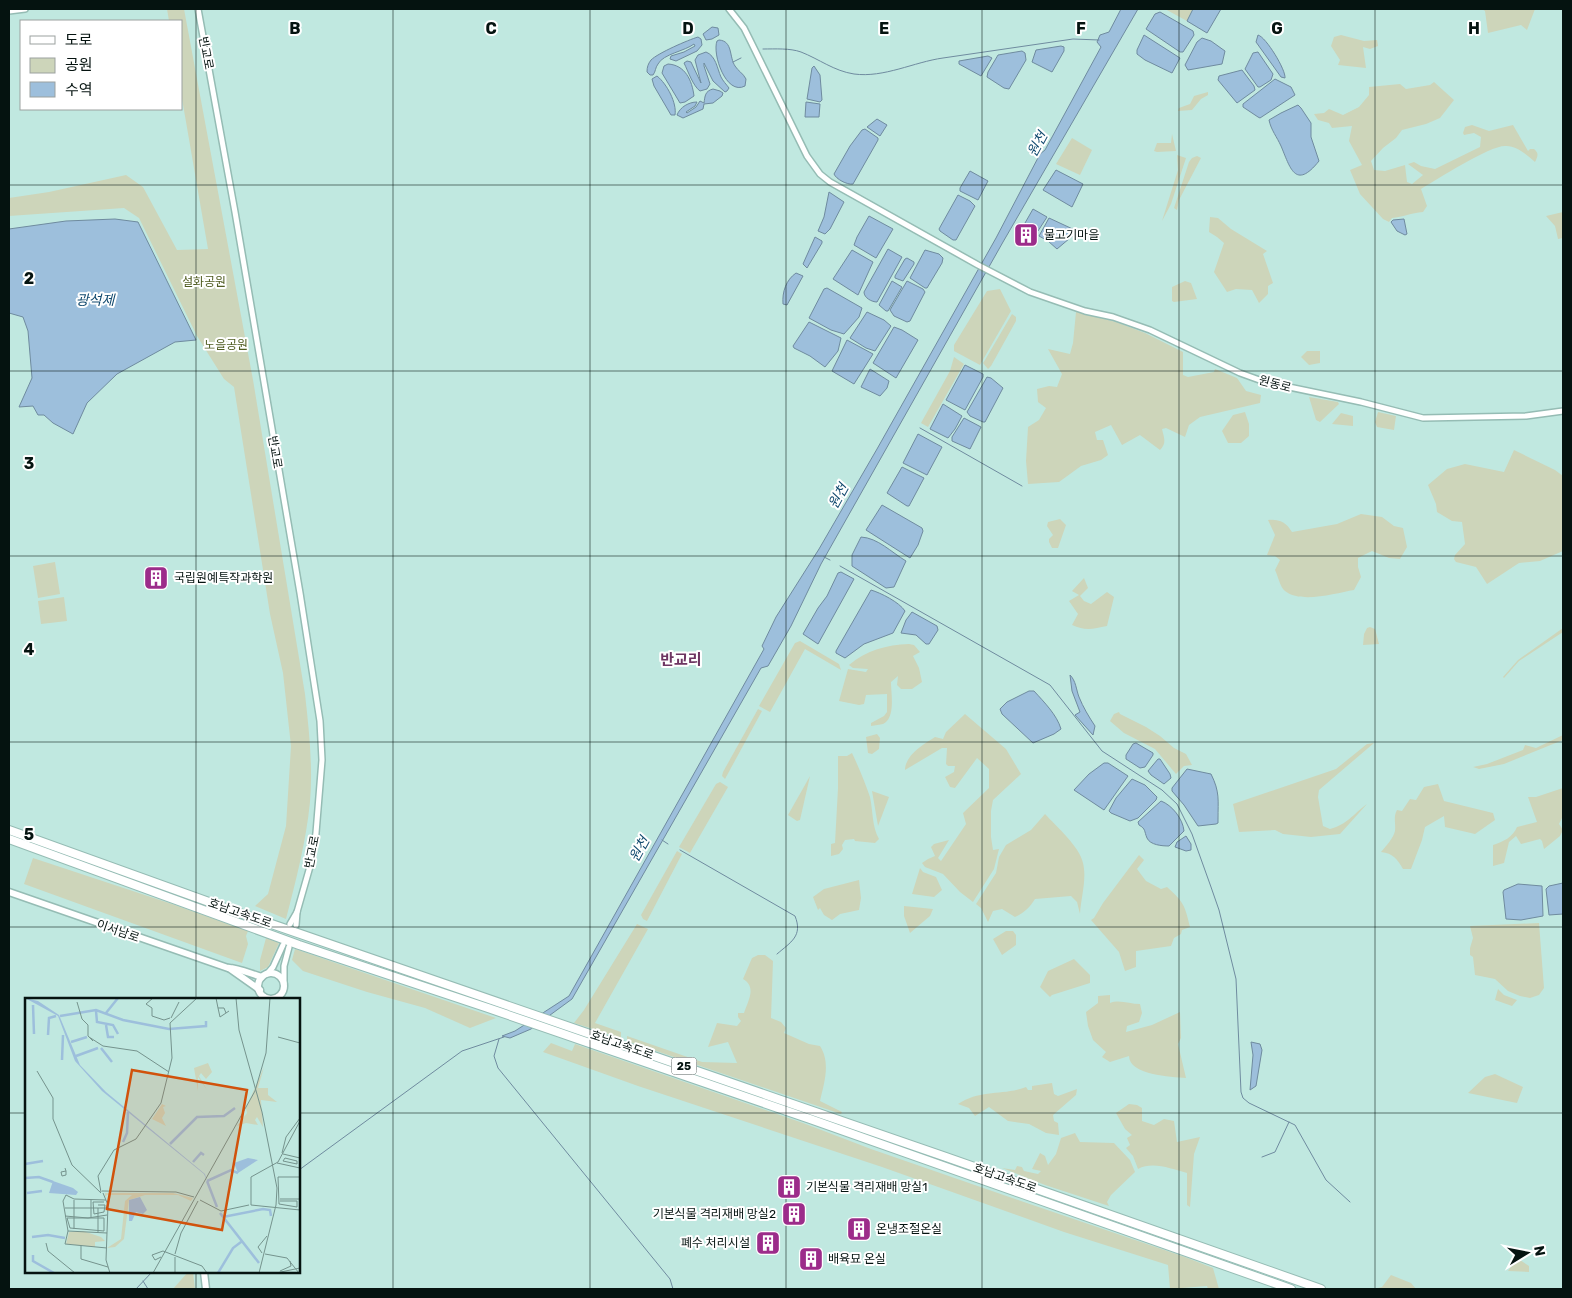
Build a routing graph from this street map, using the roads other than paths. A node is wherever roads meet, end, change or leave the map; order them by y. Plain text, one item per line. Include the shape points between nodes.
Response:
1 (25, 9) edge
2 (198, 9) edge
3 (730, 9) edge
4 (9, 11) edge
5 (1563, 411) edge
6 (9, 830) edge
7 (9, 839) edge
8 (9, 892) edge
9 (293, 924) dead end
10 (228, 968) junction
11 (265, 975) junction
12 (284, 983) junction
13 (261, 994) edge
14 (277, 998) edge
15 (204, 1273) edge
16 (206, 1289) edge
17 (1291, 1289) edge
18 (1321, 1289) edge

1 - 4 street
2 - 9 street, 반교로 via 320,721 320,797 311,863
3 - 5 street, 원동로 via 744,28 807,156 820,174 1030,292 1150,330 1265,382 1423,418 1526,416
6 - 18 highway, 호남고속도로 / 25
7 - 17 highway, 호남고속도로 / 25 via 299,945 810,1119
8 - 10 main road, 이서남로
10 - 11 main road, 이서남로
10 - 13 main road, 이서남로
11 - 12 main road via 276,974
11 - 12 street via 286,946
11 - 13 main road via 260,981
12 - 14 main road
13 - 14 main road
15 - 16 main road

